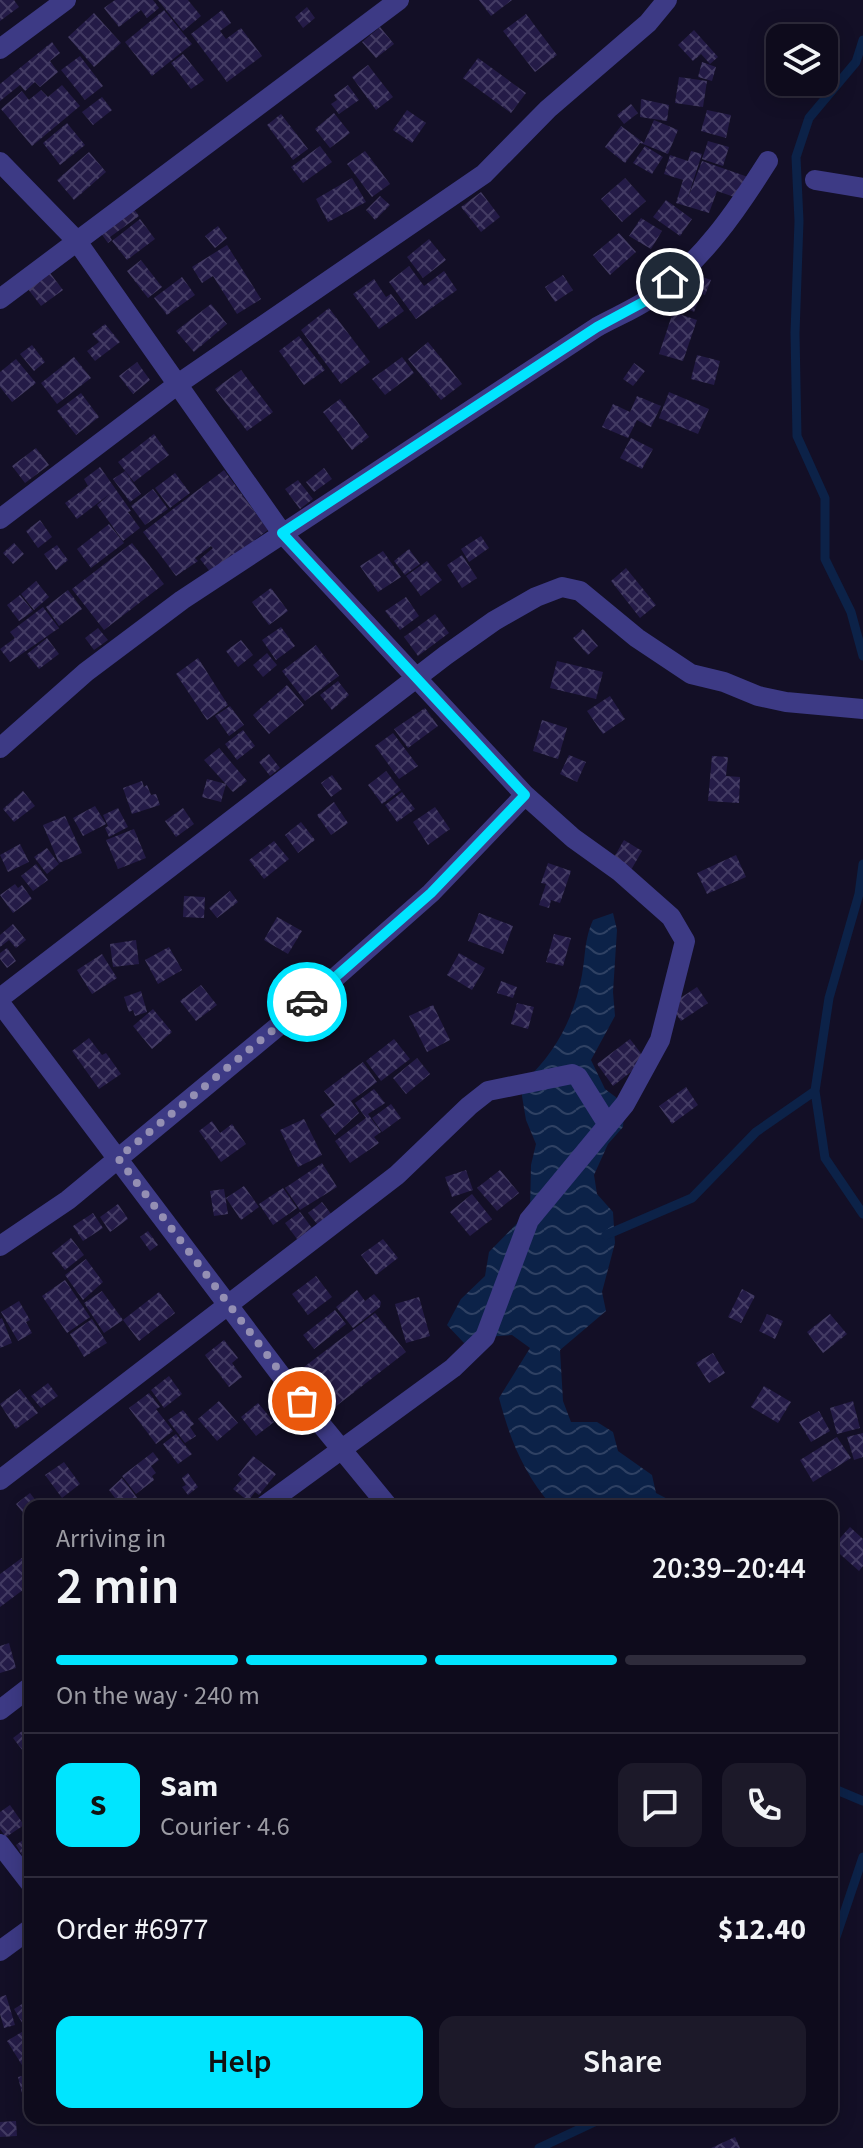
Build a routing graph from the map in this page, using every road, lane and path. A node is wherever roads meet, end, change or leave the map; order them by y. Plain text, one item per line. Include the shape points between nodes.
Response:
1 (66, 0) edge
2 (399, 0) edge
3 (667, 0) edge
4 (0, 49) edge
5 (768, 161) dead end
6 (0, 162) edge
7 (815, 180) dead end
8 (863, 188) edge
9 (76, 240) junction
10 (0, 299) edge
11 (178, 384) junction
12 (0, 519) edge
13 (282, 533) junction
14 (417, 679) junction
15 (863, 709) edge
16 (0, 748) edge
17 (525, 795) junction
18 (0, 1001) edge
19 (608, 1125) junction
20 (118, 1158) junction
21 (0, 1246) edge
22 (228, 1303) junction
23 (341, 1448) junction
24 (0, 1480) edge
25 (272, 1500) edge
26 (383, 1500) edge
27 (24, 1692) edge
28 (0, 1710) edge
29 (0, 1844) edge
30 (24, 1875) edge
31 (24, 1933) edge
32 (0, 1951) edge

1 - 4 street
2 - 9 street
3 - 11 street via 484,174
5 - 13 street via 691,265 649,299 597,327
6 - 9 street
7 - 8 street
9 - 10 street
9 - 11 street
11 - 12 street
11 - 13 street
13 - 14 street
13 - 16 street via 86,672
14 - 15 street via 494,621 562,587 580,591 691,674 786,702
14 - 17 street
14 - 18 street
17 - 19 street via 671,917 685,941 660,1040
17 - 20 street via 431,893
18 - 20 street
19 - 22 street via 572,1074 488,1091 397,1175
19 - 23 street via 529,1220 485,1337 453,1368
20 - 21 street
20 - 22 street
22 - 23 street
22 - 24 street
23 - 25 street
23 - 26 street
27 - 28 street
29 - 30 street
31 - 32 street

